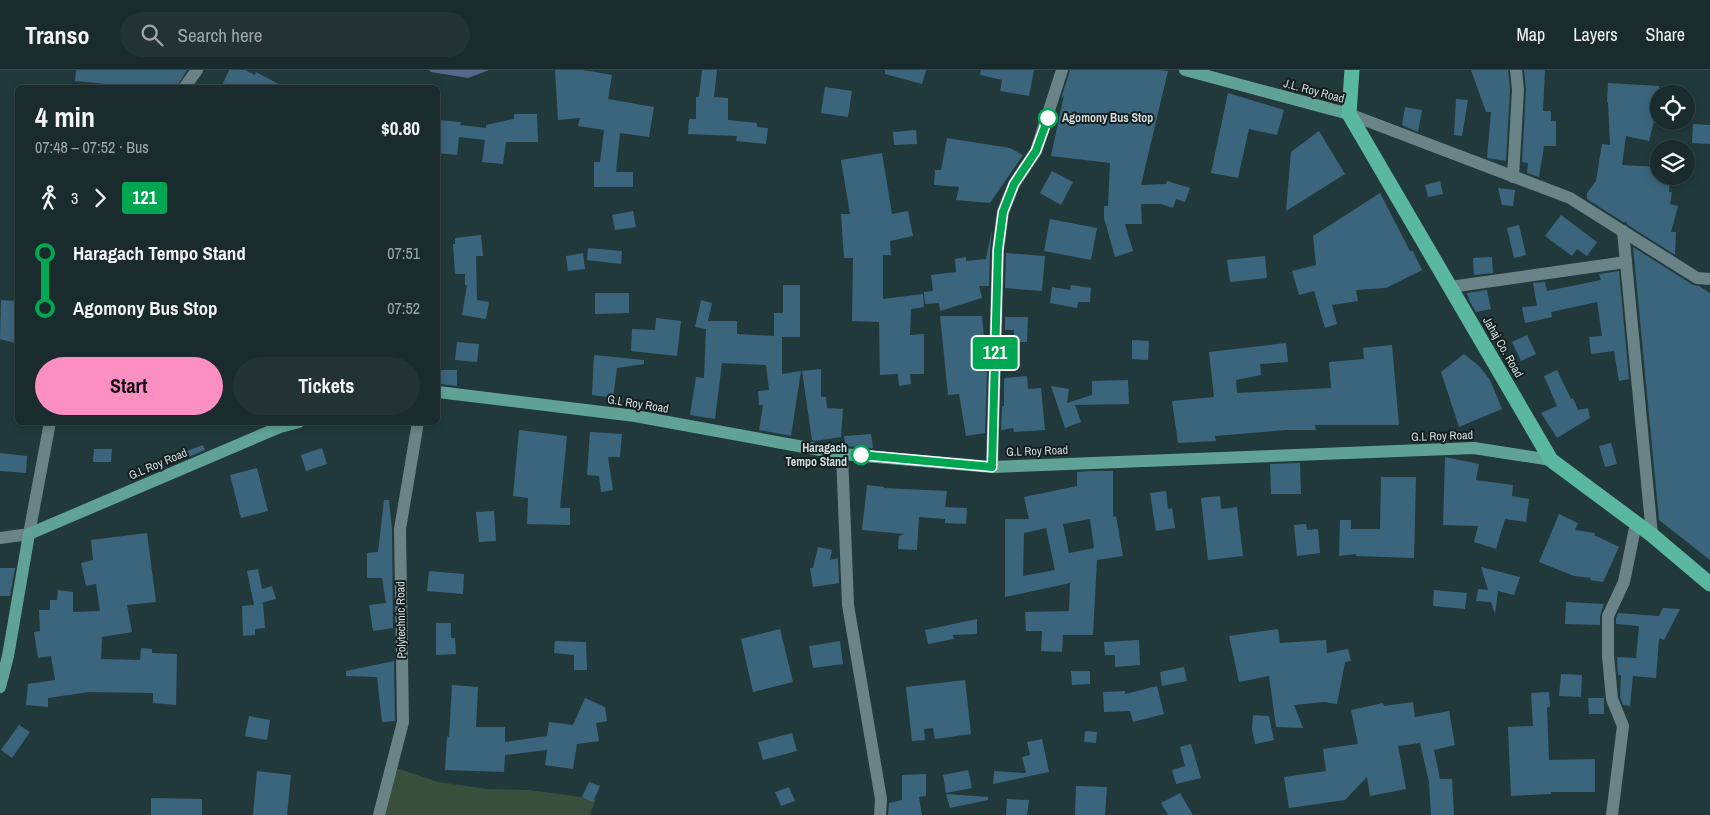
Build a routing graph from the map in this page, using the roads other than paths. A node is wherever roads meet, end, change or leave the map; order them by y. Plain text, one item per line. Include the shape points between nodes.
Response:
1 (197, 70) edge
2 (1062, 70) edge
3 (1185, 70) edge
4 (1352, 70) edge
5 (1516, 70) edge
6 (186, 85) edge
7 (1349, 114) junction
8 (1513, 177) junction
9 (1623, 231) junction
10 (1626, 262) junction
11 (1710, 279) edge
12 (1450, 287) junction
13 (440, 392) edge
14 (49, 425) edge
15 (288, 425) edge
16 (417, 425) edge
17 (842, 454) junction
18 (1552, 460) junction
19 (992, 467) junction
20 (1636, 523) junction
21 (29, 534) junction
22 (1652, 534) junction
23 (0, 538) edge
24 (1710, 584) edge
25 (0, 687) edge
26 (379, 815) edge
27 (880, 815) edge
28 (1612, 815) edge

1 - 6 street
2 - 19 street via 1036,151 1014,184 1003,212 998,250
3 - 7 main road, J.L. Roy Road
4 - 7 highway
5 - 8 street via 1518,90
7 - 8 street
7 - 12 highway, Jahaj Co. Road
8 - 9 street via 1570,198
9 - 10 street
9 - 11 street via 1697,278
10 - 12 street
10 - 22 street
12 - 18 highway, Jahaj Co. Road
13 - 17 main road, G.L Roy Road via 636,416
14 - 21 street
15 - 21 main road, G.L Roy Road
16 - 26 street, Polytechnic Road via 400,529 403,722
17 - 19 main road, G.L Roy Road
17 - 27 street via 848,605 881,799
18 - 19 main road, G.L Roy Road via 1474,448
18 - 20 highway, Jahaj Co. Road
20 - 22 highway, Jahaj Co. Road
20 - 28 street via 1624,582 1608,616 1612,699 1623,726
21 - 23 street
21 - 25 main road
22 - 24 highway, Jahaj Co. Road

